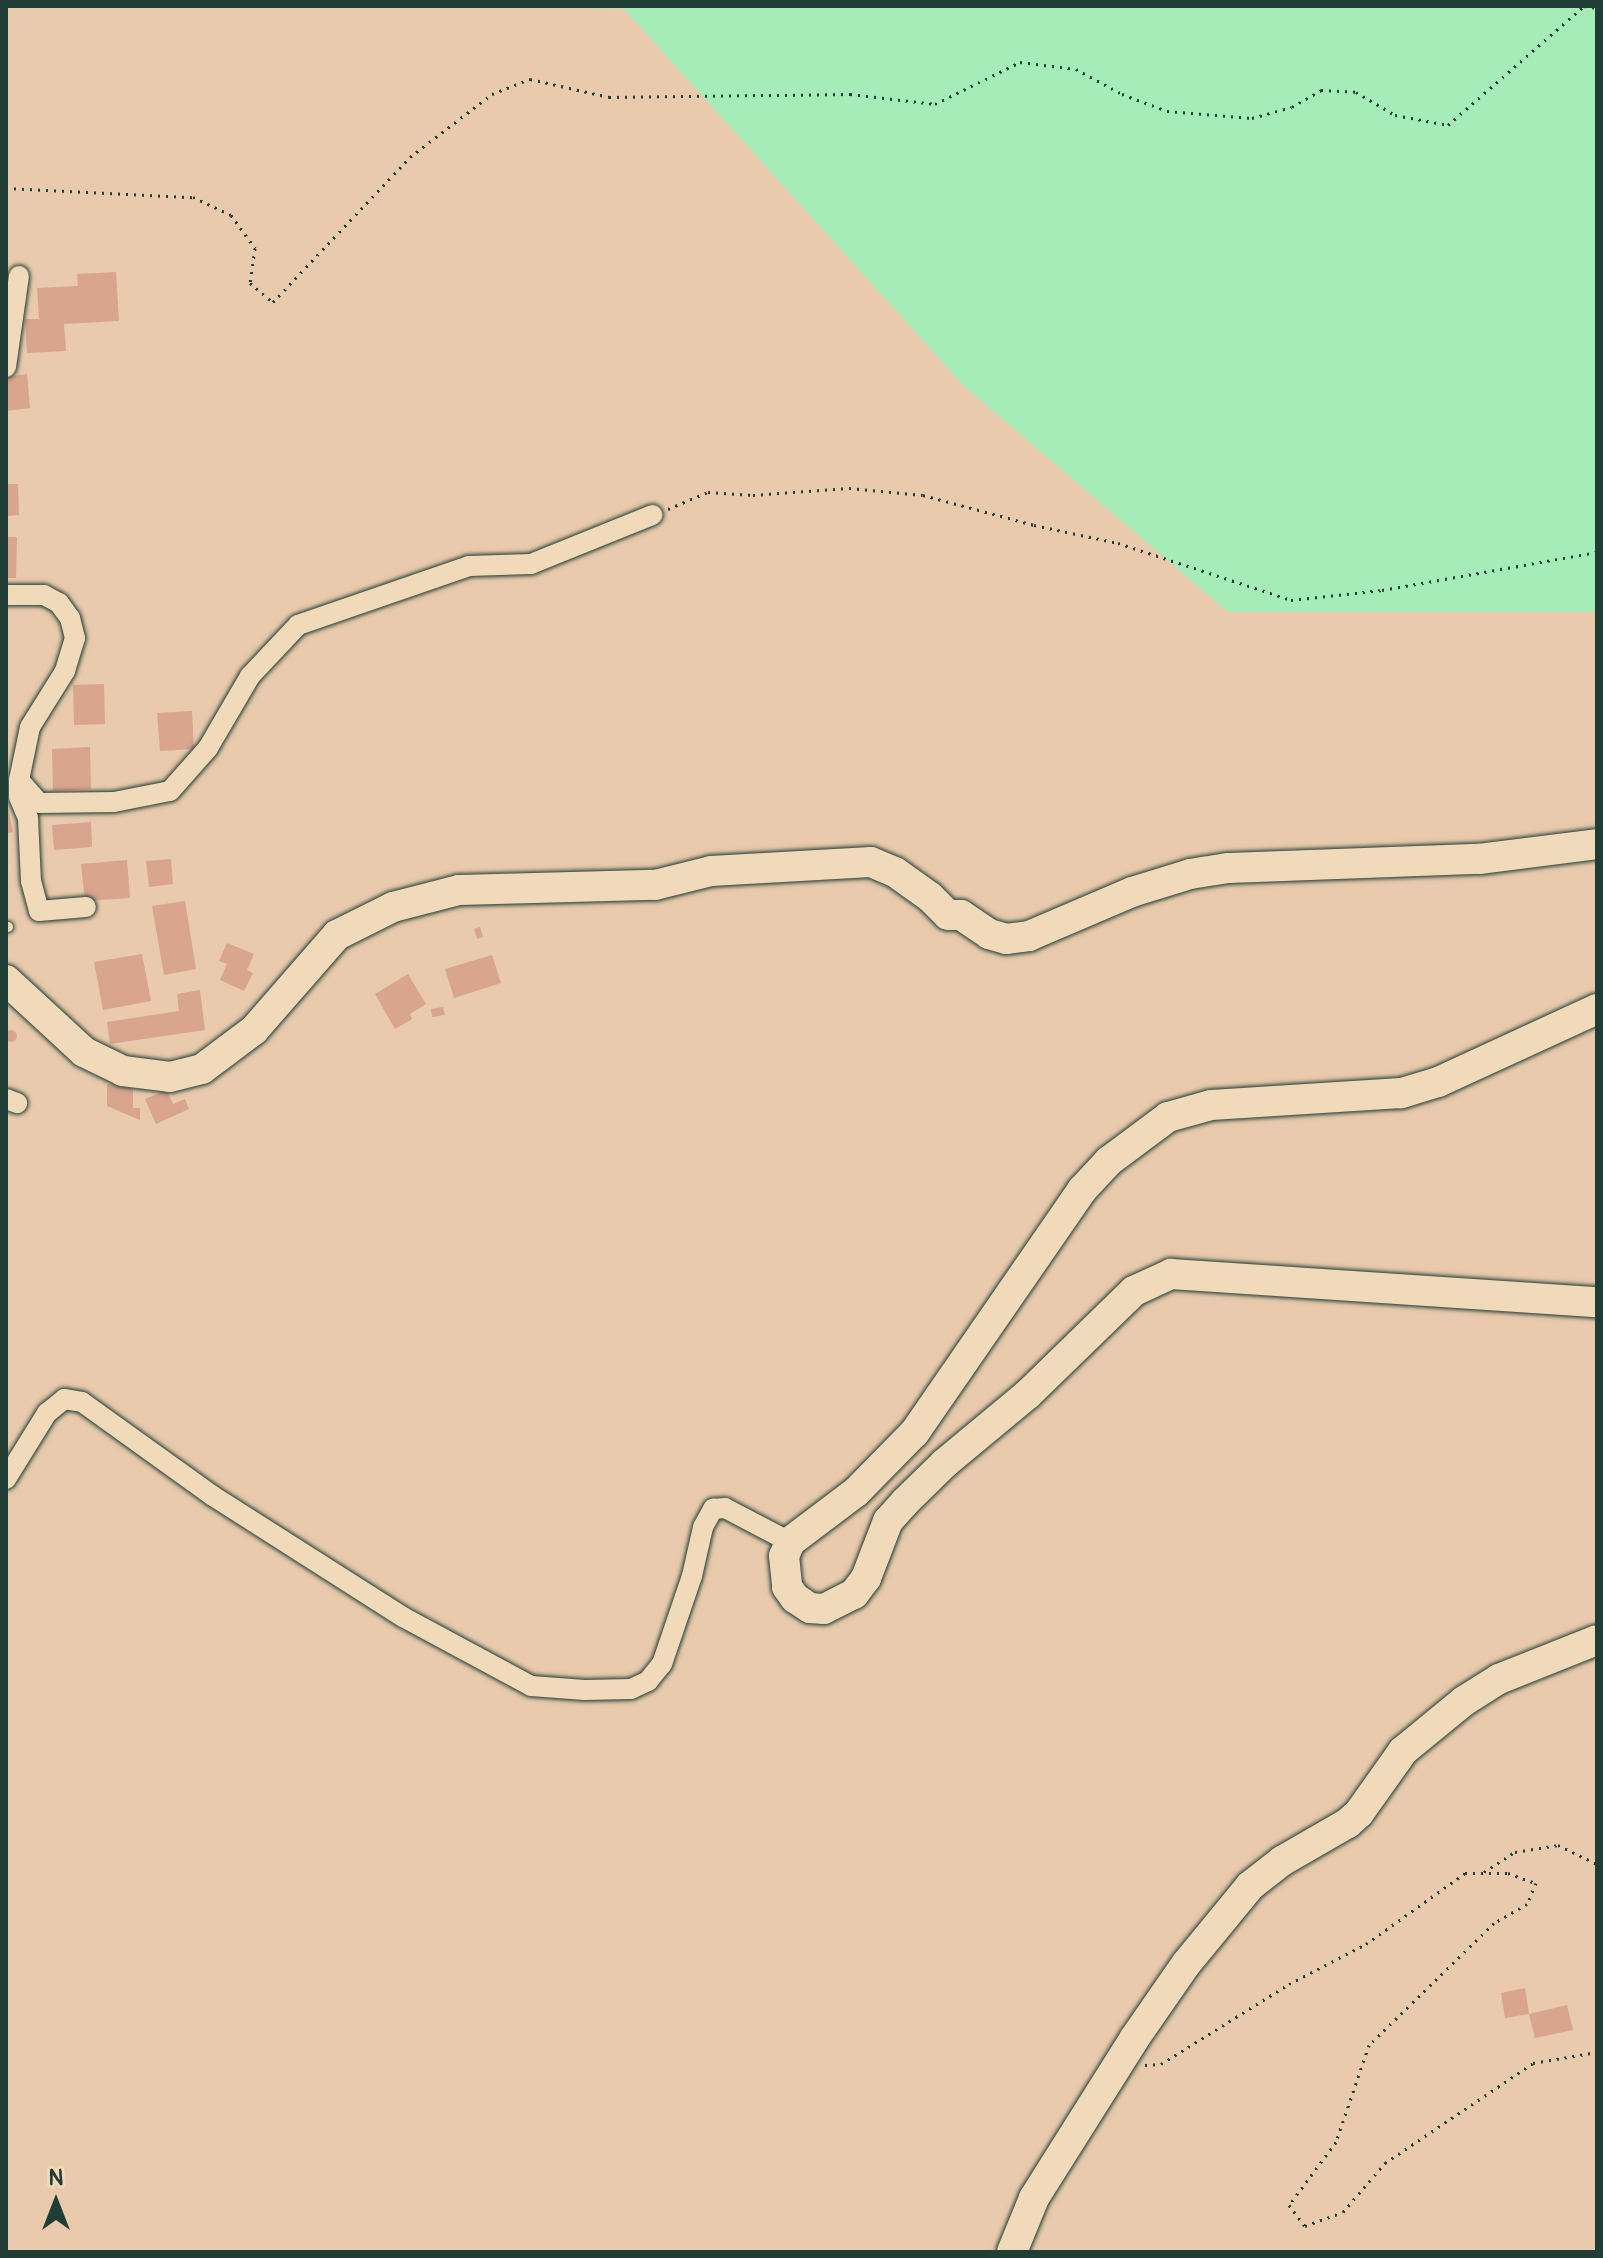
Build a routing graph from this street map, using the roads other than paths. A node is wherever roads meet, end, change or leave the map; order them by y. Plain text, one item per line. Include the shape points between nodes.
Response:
1 (19, 276) dead end
2 (6, 367) edge
3 (652, 515) road end
4 (6, 595) edge
5 (13, 781) edge
6 (1597, 844) edge
7 (86, 907) dead end
8 (6, 980) edge
9 (1597, 1009) edge
10 (1597, 1302) edge
11 (6, 1479) edge
12 (790, 1542) junction
13 (1597, 1640) edge
14 (1012, 2252) edge

1 - 2 street
3 - 5 street via 531,564 469,566 298,625 250,676 208,748 170,791 114,802 39,803
4 - 5 street via 44,595 59,603 75,638 65,671 30,727
5 - 7 street via 28,818 31,881 39,911
6 - 8 street via 1479,859 1190,874 1132,892 1029,936 1006,939 961,915 948,915 895,872 871,862 711,871 655,885 459,890 393,907 337,935 254,1030 202,1069 170,1077 123,1071 84,1052
9 - 12 street via 1438,1082 1401,1093 1211,1105 1168,1117 1109,1161 1082,1190 915,1432 856,1492
10 - 12 street via 1171,1274 1134,1291 905,1502 881,1534 866,1578 844,1602 810,1608 795,1598 783,1574
11 - 12 street via 47,1413 64,1399 82,1402 213,1496 403,1617 531,1686 631,1689 648,1681 662,1664 713,1509 725,1508
13 - 14 street via 1499,1679 1464,1701 1403,1751 1348,1823 1250,1886 1186,1964 1117,2066 1034,2198

